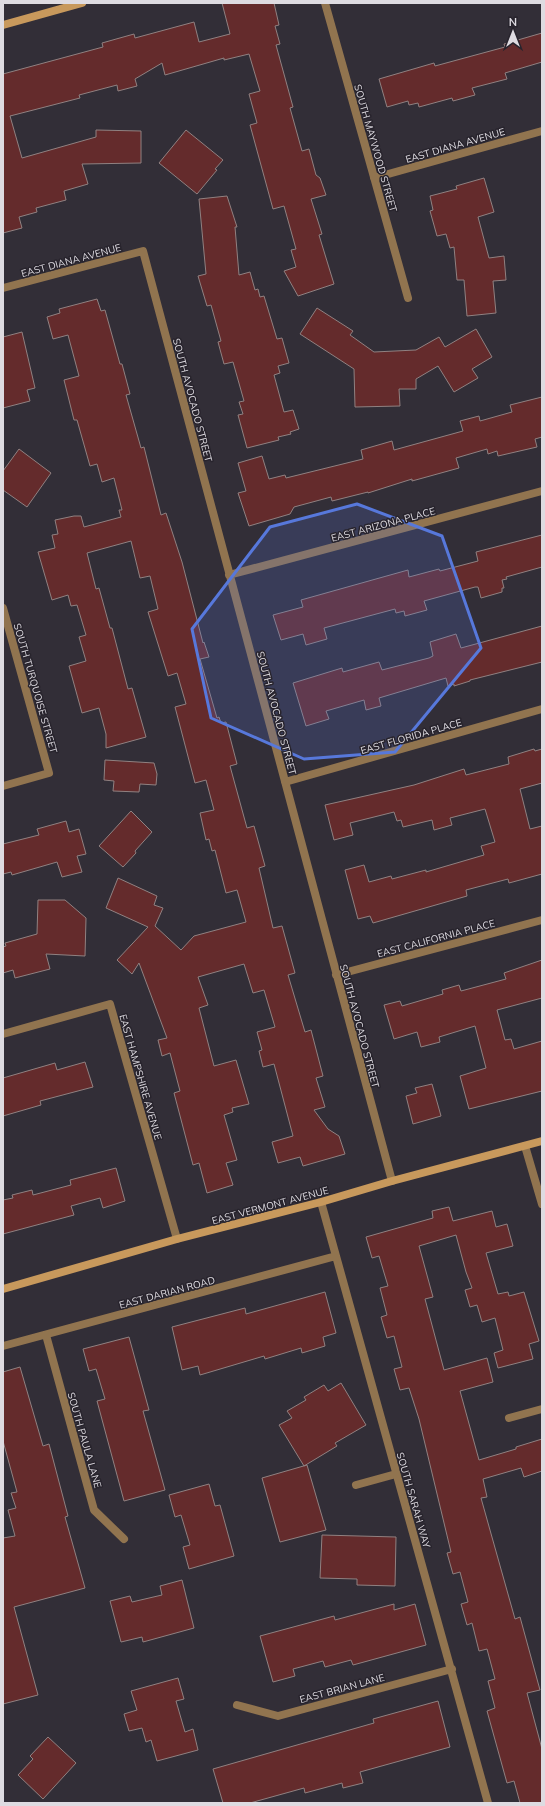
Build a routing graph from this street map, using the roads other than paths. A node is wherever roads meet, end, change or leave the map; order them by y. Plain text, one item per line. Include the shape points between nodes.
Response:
1 (82, 3) edge
2 (325, 3) edge
3 (3, 25) edge
4 (542, 131) edge
5 (374, 178) junction
6 (143, 251) joint
7 (3, 288) edge
8 (408, 298) dead end
9 (542, 491) edge
10 (229, 575) junction
11 (3, 608) edge
12 (542, 710) edge
13 (285, 782) junction
14 (3, 786) edge
15 (542, 920) edge
16 (336, 975) junction
17 (3, 1034) edge
18 (542, 1141) edge
19 (525, 1146) junction
20 (392, 1180) junction
21 (321, 1202) junction
22 (542, 1204) edge
23 (177, 1240) junction
24 (336, 1256) junction
25 (3, 1289) edge
26 (46, 1335) junction
27 (3, 1346) edge
28 (542, 1409) edge
29 (510, 1418) dead end
30 (396, 1474) junction
31 (356, 1485) dead end
32 (124, 1539) dead end
33 (452, 1669) junction
34 (237, 1705) dead end
35 (488, 1803) edge

1 - 3 street
2 - 5 street, SOUTH MAYWOOD STREET
4 - 5 street, EAST DIANA AVENUE
5 - 8 street, SOUTH MAYWOOD STREET
6 - 7 street, EAST DIANA AVENUE
6 - 10 street, SOUTH AVOCADO STREET
9 - 10 street, EAST ARIZONA PLACE
10 - 13 street, SOUTH AVOCADO STREET
11 - 14 street, SOUTH TURQUOISE STREET via 49,774
12 - 13 street, EAST FLORIDA PLACE
13 - 16 street, SOUTH AVOCADO STREET
15 - 16 street, EAST CALIFORNIA PLACE
16 - 20 street, SOUTH AVOCADO STREET
17 - 23 street, EAST HAMPSHIRE AVENUE via 110,1004
18 - 19 street, EAST VERMONT AVENUE
19 - 20 street, EAST VERMONT AVENUE
19 - 22 street
20 - 21 street, EAST VERMONT AVENUE
21 - 23 street, EAST VERMONT AVENUE
21 - 24 street, SOUTH SARAH WAY
23 - 25 street, EAST VERMONT AVENUE
24 - 26 street, EAST DARIAN ROAD
24 - 30 street, SOUTH SARAH WAY
26 - 27 street, EAST DARIAN ROAD
26 - 32 street, SOUTH PAULA LANE via 94,1510
28 - 29 street
30 - 31 street
30 - 33 street, SOUTH SARAH WAY
33 - 34 street, EAST BRIAN LANE via 278,1716
33 - 35 street, SOUTH SARAH WAY

